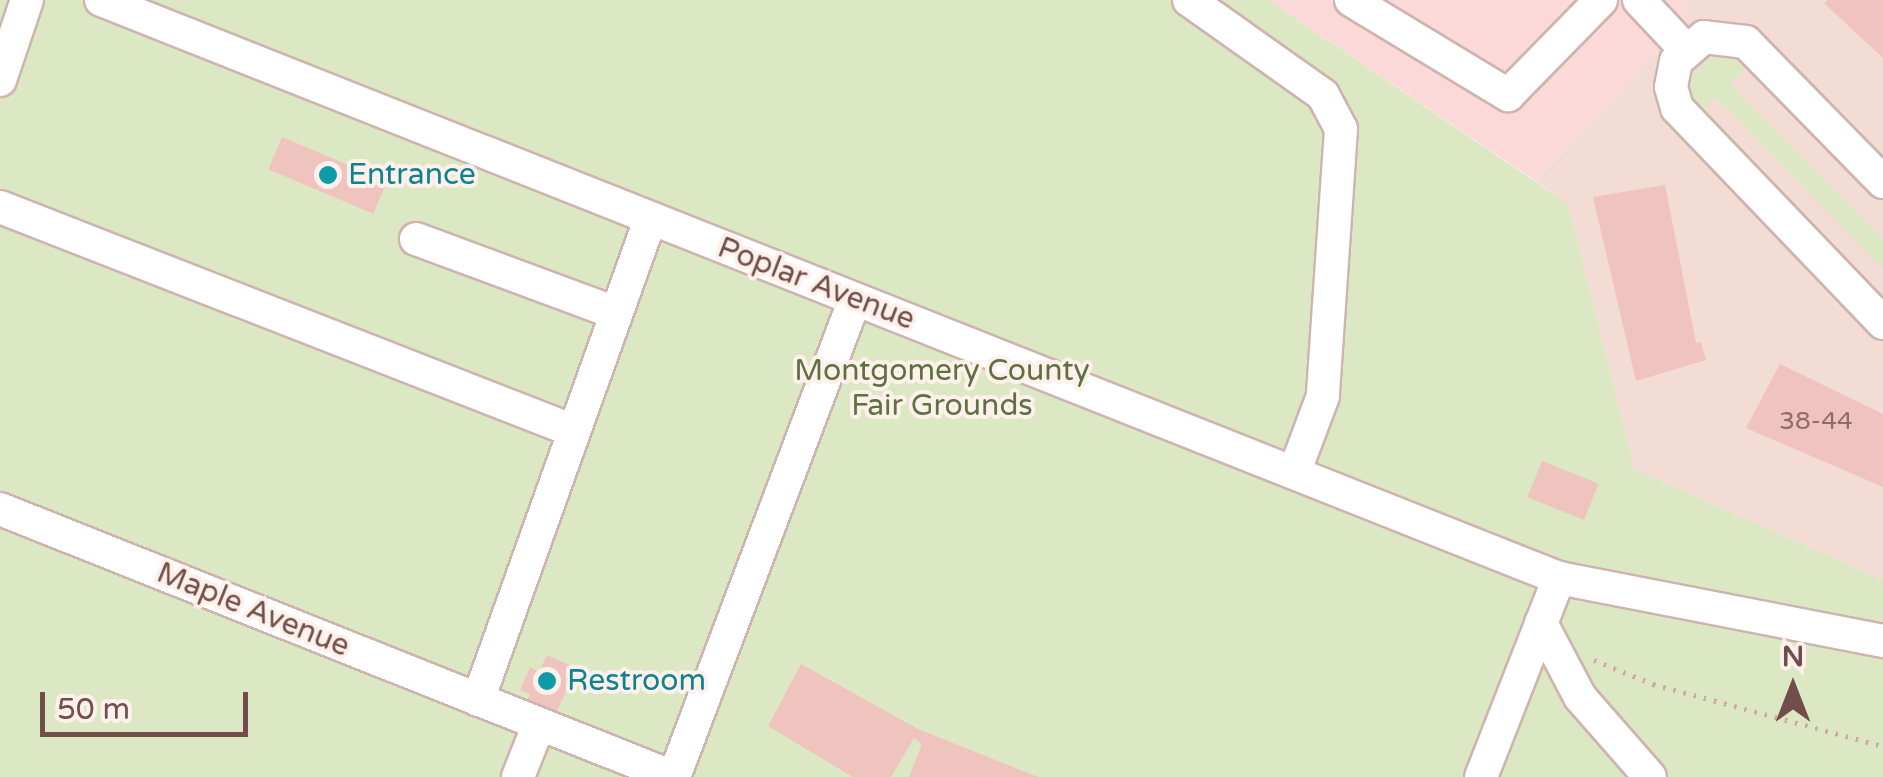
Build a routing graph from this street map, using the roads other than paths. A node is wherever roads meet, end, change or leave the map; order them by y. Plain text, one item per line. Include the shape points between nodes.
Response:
1 (27, 0) edge
2 (102, 0) edge
3 (1189, 0) edge
4 (1351, 0) edge
5 (1600, 0) edge
6 (1639, 0) edge
7 (1685, 49) junction
8 (0, 80) edge
9 (1883, 182) edge
10 (0, 207) edge
11 (650, 220) junction
12 (416, 238) dead end
13 (854, 298) junction
14 (616, 313) junction
15 (1883, 322) edge
16 (574, 430) junction
17 (1294, 473) junction
18 (0, 510) edge
19 (1558, 578) junction
20 (1541, 622) junction
21 (1883, 641) edge
22 (478, 700) junction
23 (539, 724) junction
24 (518, 777) edge
25 (674, 777) edge
26 (1482, 777) edge
27 (1650, 777) edge

1 - 8 street
2 - 11 street, Poplar Avenue
3 - 17 street via 1323,95 1341,129 1323,396
4 - 5 street via 1508,94
6 - 7 street
7 - 9 street via 1715,35 1746,42
7 - 15 street via 1671,76 1677,108
10 - 16 street
11 - 13 street, Poplar Avenue
11 - 14 street
12 - 14 street
13 - 17 street, Poplar Avenue
13 - 25 street
14 - 16 street
16 - 22 street
17 - 19 street, Poplar Avenue
18 - 22 street, Maple Avenue
19 - 20 street
19 - 21 street, Poplar Avenue
20 - 26 street
20 - 27 street via 1580,697
22 - 23 street, Maple Avenue
23 - 24 street
23 - 25 street, Maple Avenue

